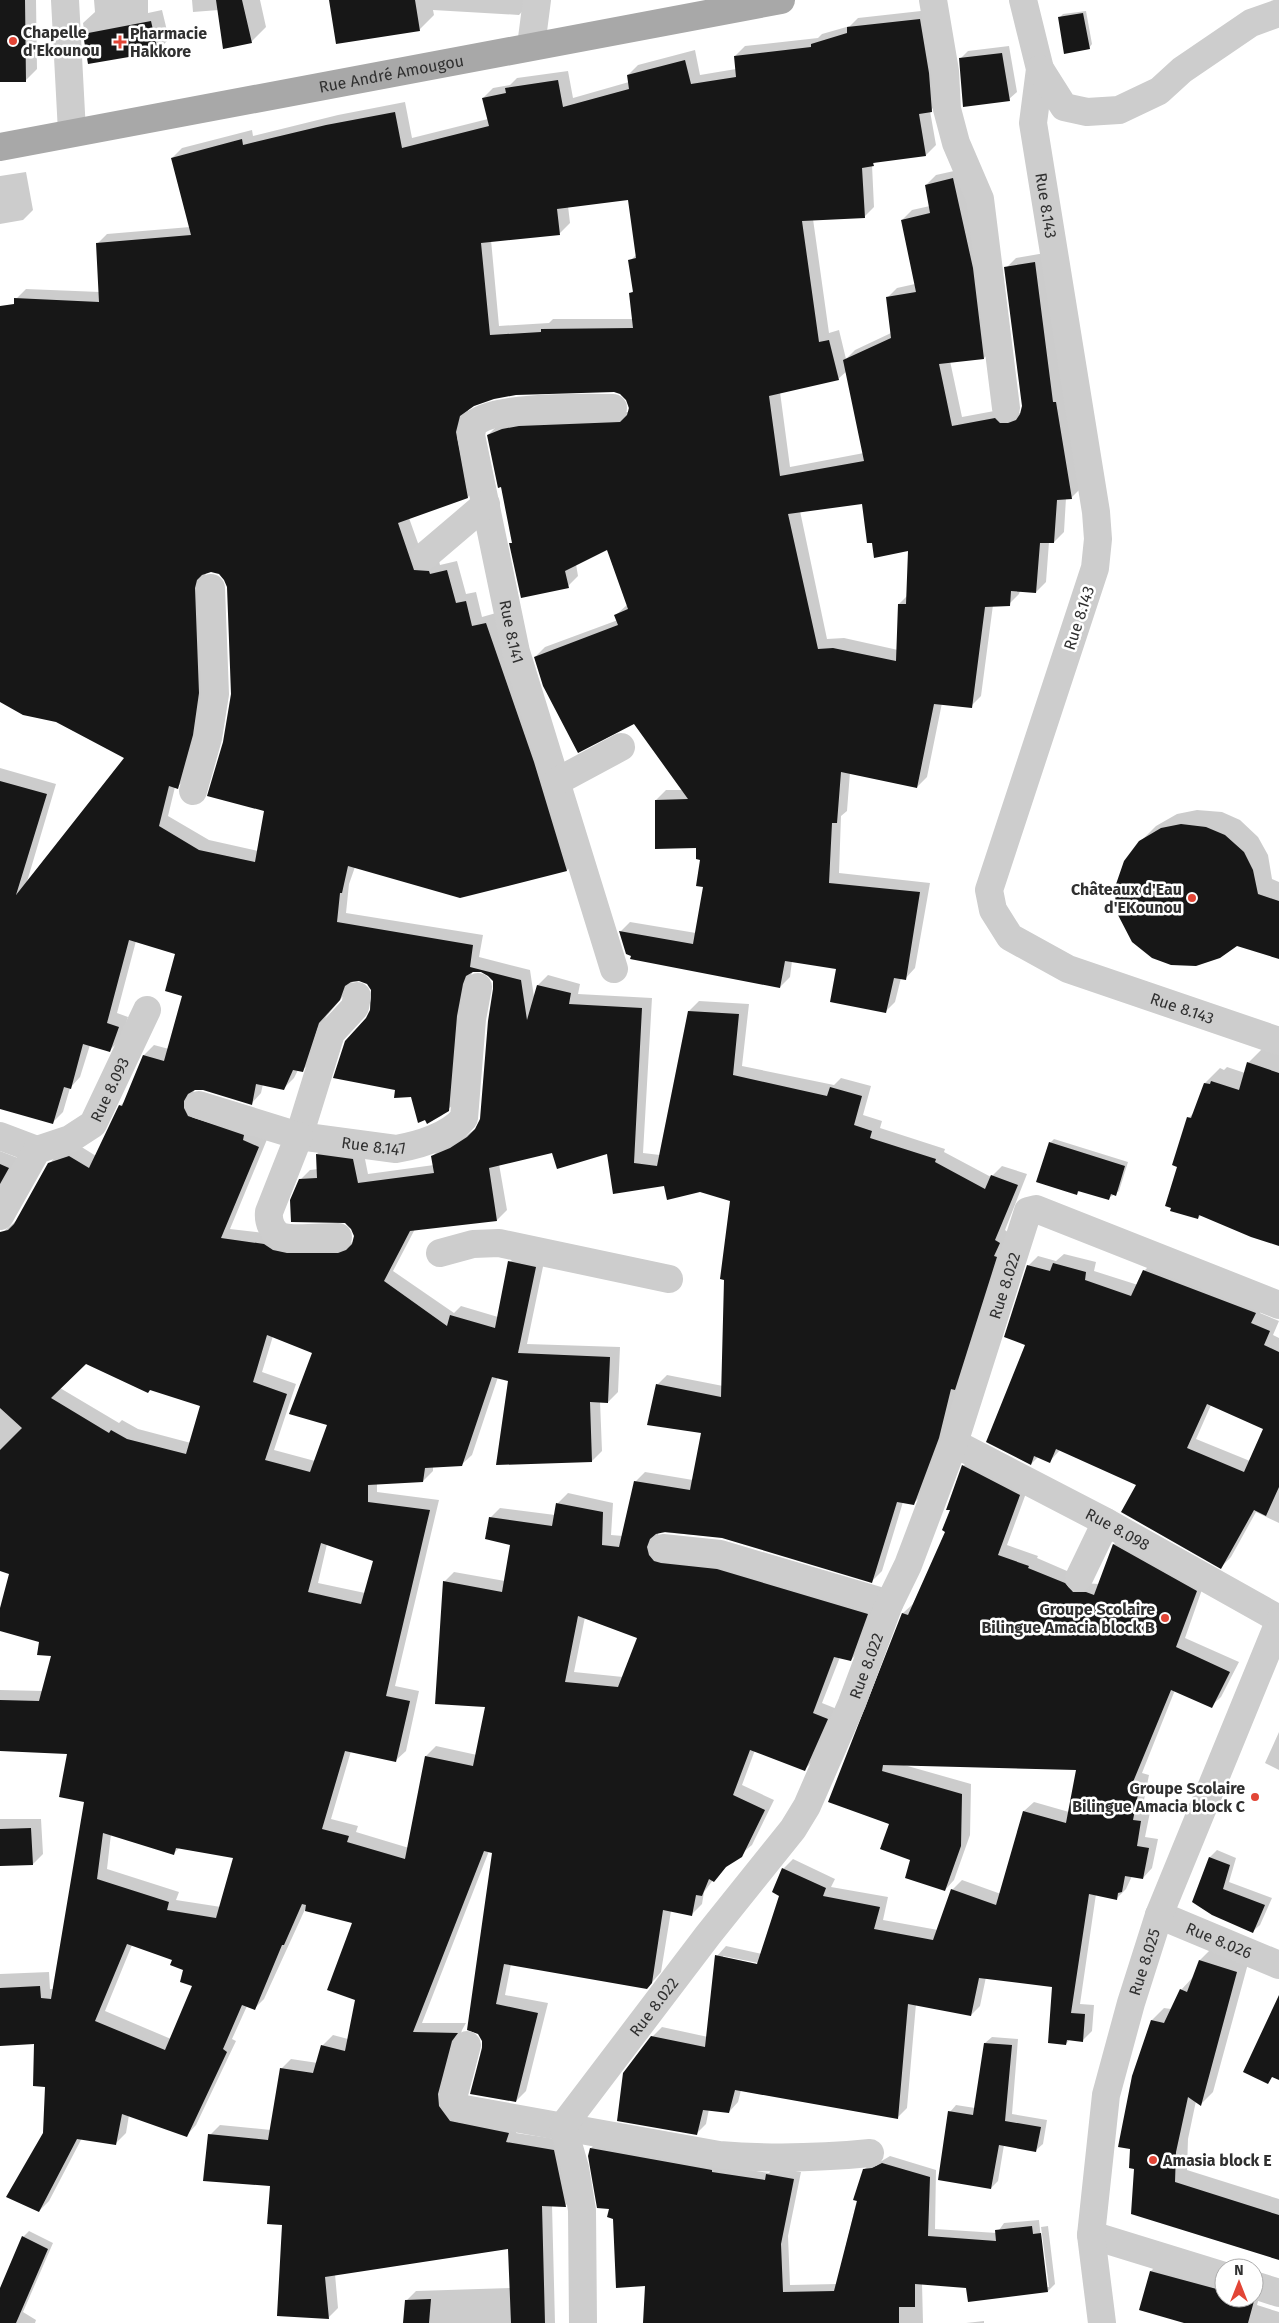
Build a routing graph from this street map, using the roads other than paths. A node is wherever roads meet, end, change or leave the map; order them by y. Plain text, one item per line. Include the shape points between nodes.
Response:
1 (65, 0) edge
2 (537, 0) edge
3 (781, 0) edge
4 (933, 0) edge
5 (1023, 0) edge
6 (1279, 13) edge
7 (531, 46) junction
8 (1040, 69) junction
9 (72, 132) junction
10 (0, 147) edge
11 (613, 408) dead end
12 (1006, 408) dead end
13 (486, 504) junction
14 (425, 556) dead end
15 (212, 588) dead end
16 (621, 747) dead end
17 (556, 782) junction
18 (193, 791) dead end
19 (614, 969) dead end
20 (478, 987) dead end
21 (357, 996) dead end
22 (147, 1010) dead end
23 (1279, 1041) edge
24 (199, 1105) dead end
25 (0, 1136) edge
26 (299, 1136) junction
27 (37, 1150) junction
28 (0, 1216) edge
29 (338, 1238) dead end
30 (440, 1253) dead end
31 (669, 1279) dead end
32 (1279, 1305) edge
33 (954, 1443) junction
34 (1106, 1522) junction
35 (663, 1548) dead end
36 (1078, 1578) dead end
37 (889, 1604) junction
38 (1279, 1620) edge
39 (1158, 1915) junction
40 (1279, 1965) edge
41 (467, 2045) dead end
42 (563, 2126) junction
43 (870, 2153) dead end
44 (1091, 2235) junction
45 (1214, 2273) edge
46 (1264, 2288) edge
47 (1279, 2293) edge
48 (583, 2323) edge
49 (1102, 2323) edge

1 - 9 street
2 - 7 street
3 - 7 main road, Rue André Amougou
4 - 12 street via 945,71 947,109 956,143 980,199
5 - 8 street, Rue 8.143
6 - 8 street via 1251,23 1182,70 1159,91 1118,110 1087,112 1064,107
7 - 9 main road, Rue André Amougou
8 - 23 street, Rue 8.143 via 1034,123 1098,539 1095,568 989,890 992,903 1010,937 1068,969
9 - 10 main road, Rue André Amougou
11 - 13 street, Rue 8.141 via 545,408 476,422 471,435
13 - 14 street
13 - 17 street, Rue 8.141 via 516,652
15 - 18 street via 214,694 208,738
16 - 17 street
17 - 19 street, Rue 8.141
20 - 26 street, Rue 8.147 via 472,1019 466,1109 459,1124 450,1131 396,1149
21 - 26 street via 355,1007 330,1033
22 - 27 street, Rue 8.093 via 94,1124 70,1139
24 - 26 street, Rue 8.147
25 - 27 street
26 - 29 street via 268,1220 282,1237
27 - 28 street
30 - 31 street via 473,1244 499,1243
32 - 33 street, Rue 8.022 via 1031,1209 1026,1214
33 - 34 street, Rue 8.098
33 - 37 street, Rue 8.022 via 908,1565
34 - 36 street
34 - 38 street, Rue 8.098
35 - 37 street via 720,1554
37 - 42 street, Rue 8.022 via 852,1703 807,1806 793,1829
38 - 39 street, Rue 8.025
39 - 40 street, Rue 8.026
39 - 44 street, Rue 8.025 via 1106,2095
41 - 42 street via 453,2098 459,2108
42 - 43 street via 720,2155 799,2158
42 - 48 street via 582,2210
44 - 45 street
44 - 49 street, Rue 8.025
46 - 47 street

